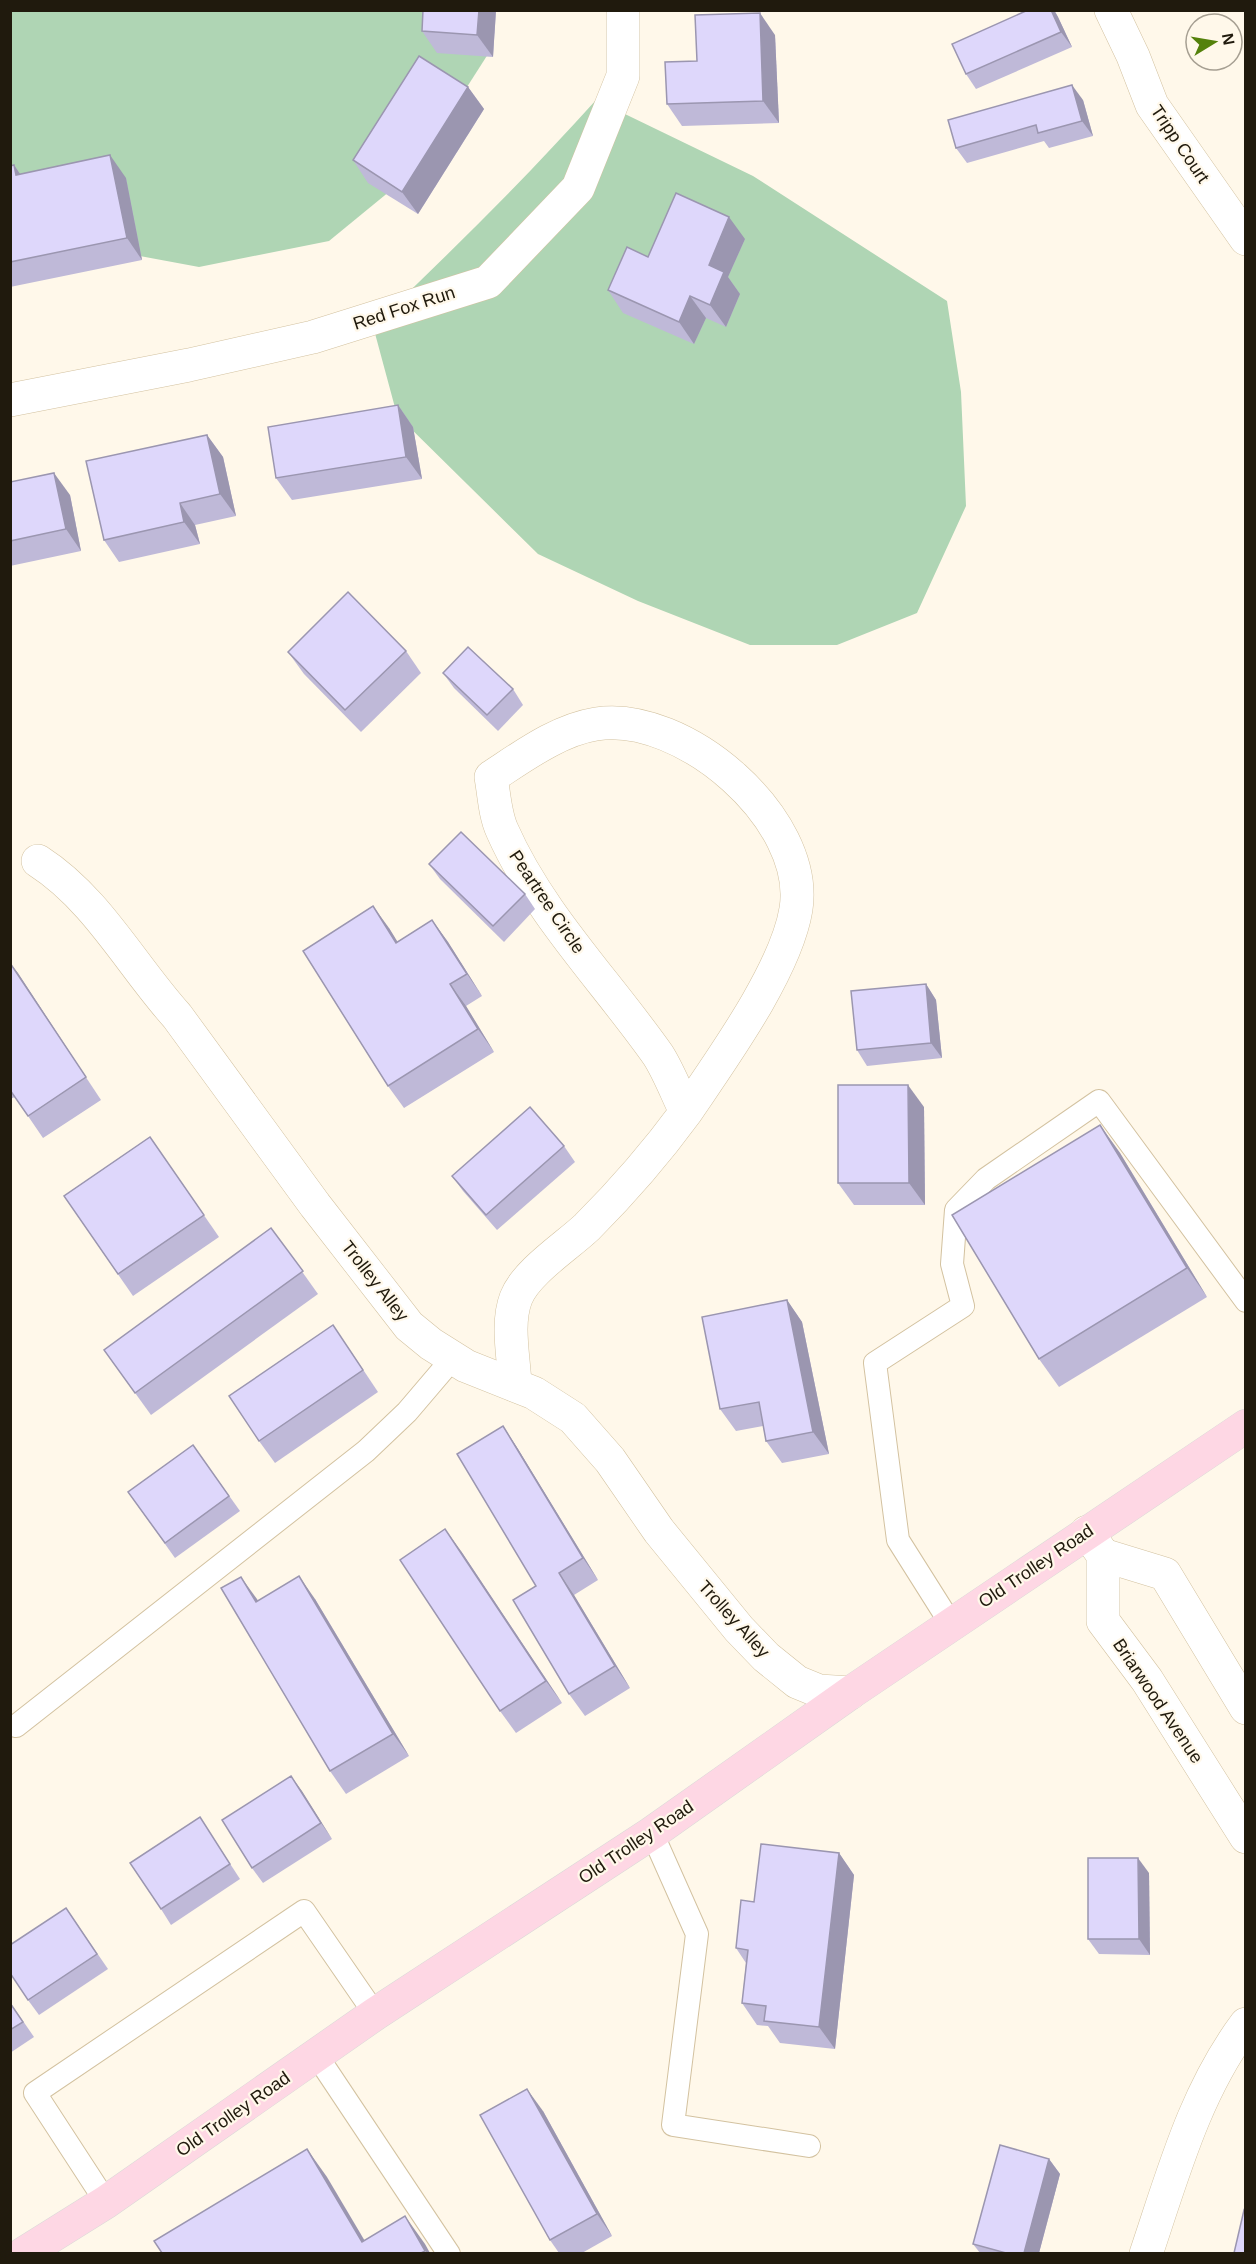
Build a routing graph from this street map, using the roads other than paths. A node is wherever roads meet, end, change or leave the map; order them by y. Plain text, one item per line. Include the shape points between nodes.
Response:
1 (623, 10) edge
2 (1111, 10) edge
3 (1245, 239) edge
4 (10, 400) edge
5 (39, 861) dead end
6 (687, 1112) junction
7 (1245, 1301) edge
8 (453, 1358) junction
9 (515, 1385) junction
10 (1245, 1426) edge
11 (1095, 1544) junction
12 (951, 1624) junction
13 (850, 1693) junction
14 (1245, 1708) edge
15 (16, 1726) dead end
16 (652, 1833) junction
17 (1245, 1837) edge
18 (375, 2014) junction
19 (1245, 2024) edge
20 (317, 2056) junction
21 (809, 2146) dead end
22 (106, 2202) junction
23 (23, 2253) edge
24 (449, 2253) edge
25 (1146, 2253) edge

1 - 4 street, Red Fox Run via 623,76 578,188 488,282 313,337
2 - 3 street, Tripp Court via 1152,105
5 - 8 street, Trolley Alley via 79,894 119,943 393,1307 431,1344
6 - 6 street, Peartree Circle via 659,1057 575,948 521,869 501,828 491,777 544,742 596,724 663,732 719,765 743,785 782,834 794,873 796,908 788,939 733,1042
6 - 9 street, Peartree Circle via 620,1194 551,1256 517,1295 512,1312
7 - 12 lane via 1099,1101 986,1179 956,1210 952,1264 963,1306 875,1363 898,1540
8 - 9 street, Trolley Alley
8 - 15 lane via 407,1412 366,1451
9 - 13 street, Trolley Alley via 573,1418 610,1460 659,1531 766,1657 797,1682 819,1691
10 - 11 main road, Old Trolley Road
11 - 12 main road, Old Trolley Road
11 - 14 street via 1165,1574
11 - 17 street, Briarwood Avenue via 1103,1621 1147,1680
12 - 13 main road, Old Trolley Road
13 - 16 main road, Old Trolley Road
16 - 18 main road, Old Trolley Road
16 - 21 lane via 697,1934 673,2125
18 - 20 main road, Old Trolley Road
18 - 22 lane via 304,1911 35,2093
19 - 25 street via 1230,2044 1188,2127
20 - 22 main road, Old Trolley Road
20 - 24 lane
22 - 23 main road, Old Trolley Road

